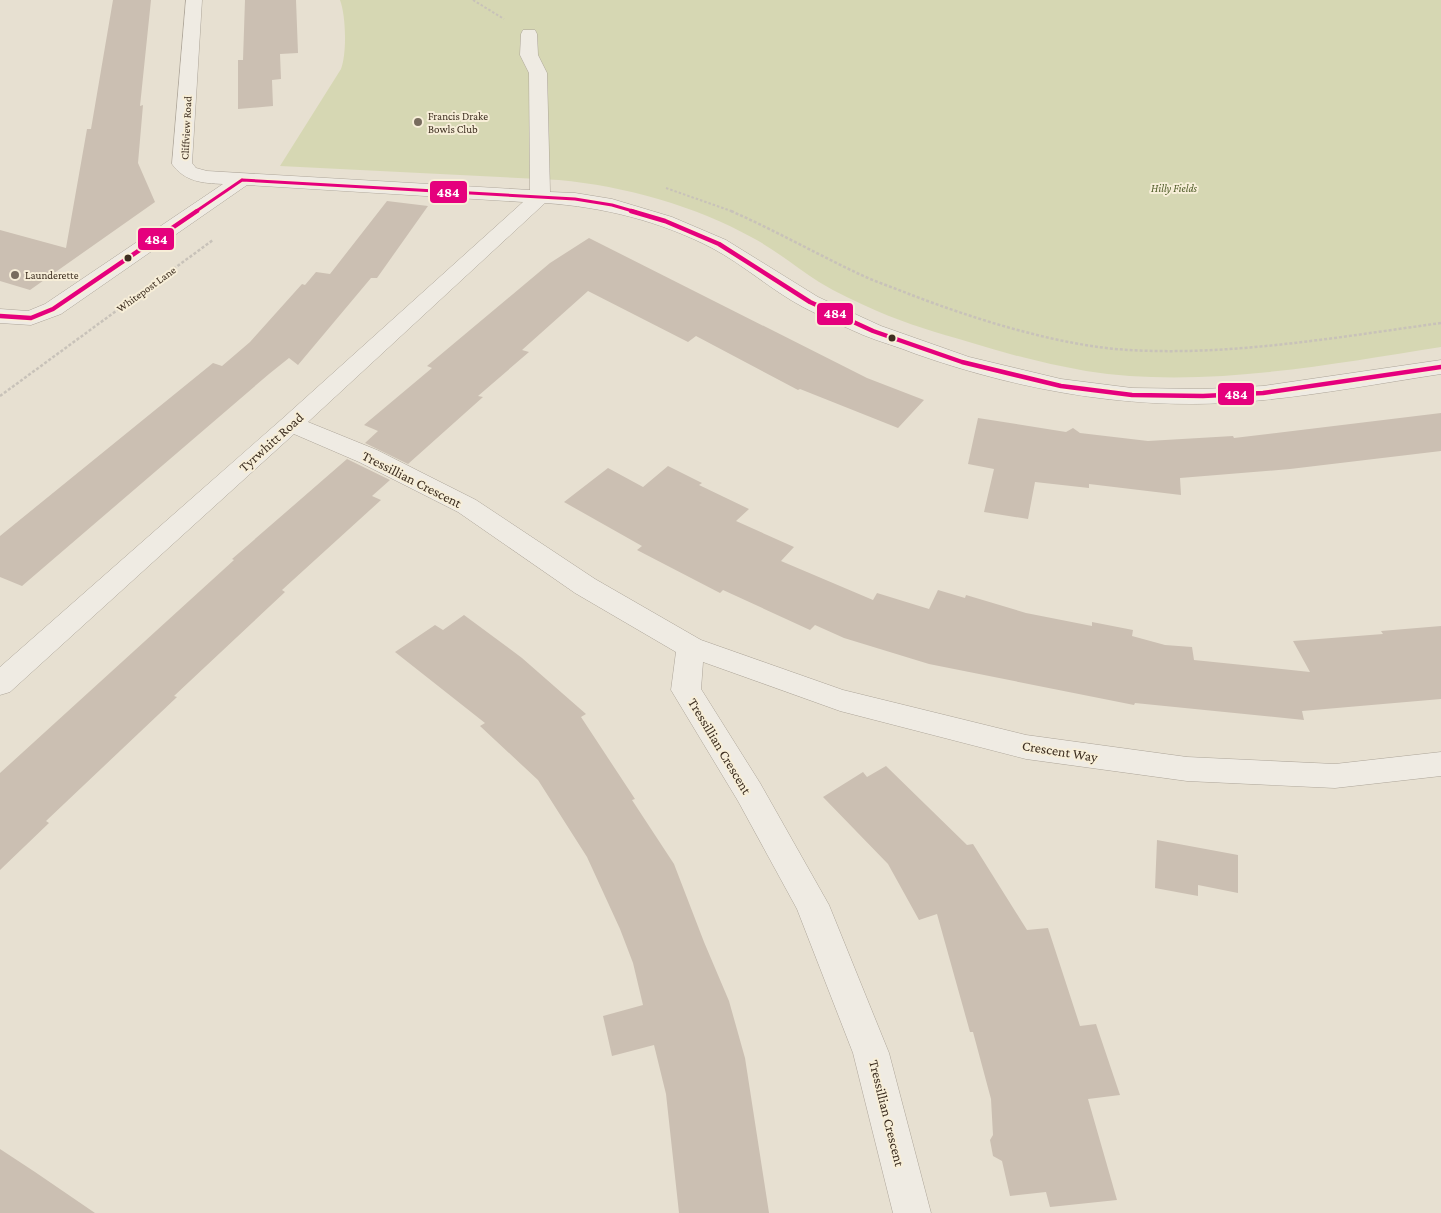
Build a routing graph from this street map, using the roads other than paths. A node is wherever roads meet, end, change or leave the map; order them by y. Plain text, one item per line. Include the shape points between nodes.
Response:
1 (194, 0) edge
2 (529, 34) dead end
3 (242, 180) junction
4 (540, 198) junction
5 (0, 316) edge
6 (1441, 367) edge
7 (292, 424) junction
8 (691, 647) junction
9 (0, 684) edge
10 (1441, 764) edge
11 (912, 1213) edge

1 - 3 street, Cliffview Road via 182,164 189,172 205,177
2 - 4 street via 529,55 538,73
3 - 4 street, Cliffview Road
3 - 5 street via 53,309 31,318
4 - 6 street, Cliffview Road via 612,205 665,221 719,244 810,302 873,331 962,362 1061,386 1132,395 1203,396 1263,392
4 - 7 street, Tyrwhitt Road
7 - 8 street, Tressillian Crescent via 368,456 467,506 585,586
7 - 9 street, Tyrwhitt Road
8 - 10 street, Crescent Way via 840,700 1026,747 1187,769 1335,776
8 - 11 street, Tressillian Crescent via 686,690 749,792 812,906 871,1053

